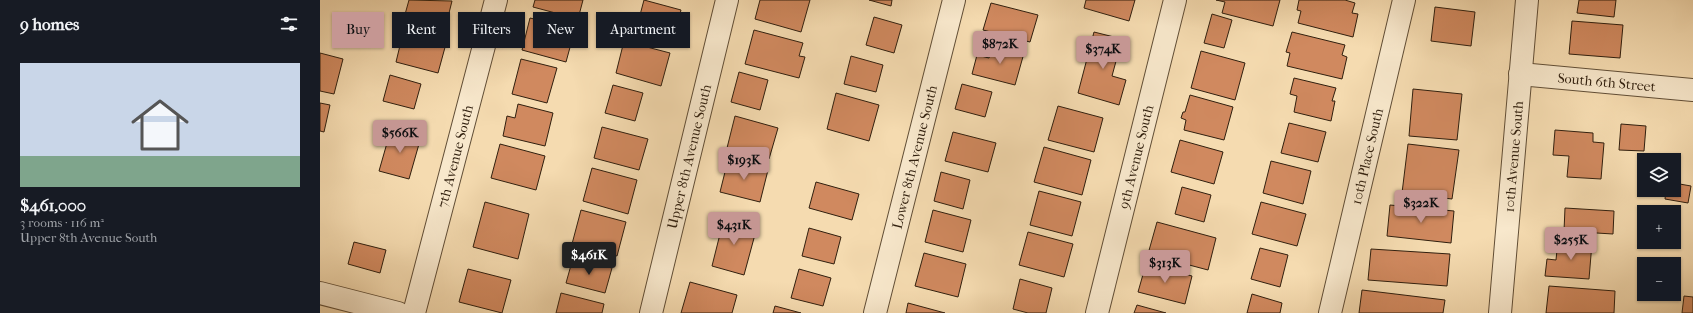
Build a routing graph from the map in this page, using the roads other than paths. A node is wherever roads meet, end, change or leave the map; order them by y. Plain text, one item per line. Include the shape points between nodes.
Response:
1 (496, 0) edge
2 (727, 0) edge
3 (954, 0) edge
4 (1175, 0) edge
5 (1404, 0) edge
6 (1527, 0) edge
7 (1520, 74) junction
8 (1693, 90) edge
9 (320, 293) edge
10 (398, 313) edge
11 (414, 313) edge
12 (651, 313) edge
13 (875, 313) edge
14 (1097, 313) edge
15 (1330, 313) edge
16 (1500, 313) edge

1 - 11 street, 7th Avenue South
2 - 12 street, Upper 8th Avenue South
3 - 13 street, Lower 8th Avenue South
4 - 14 street, 9th Avenue South
5 - 15 street, 10th Place South
6 - 7 street, 10th Avenue South
7 - 8 street, South 6th Street
7 - 16 street, 10th Avenue South
9 - 10 street

